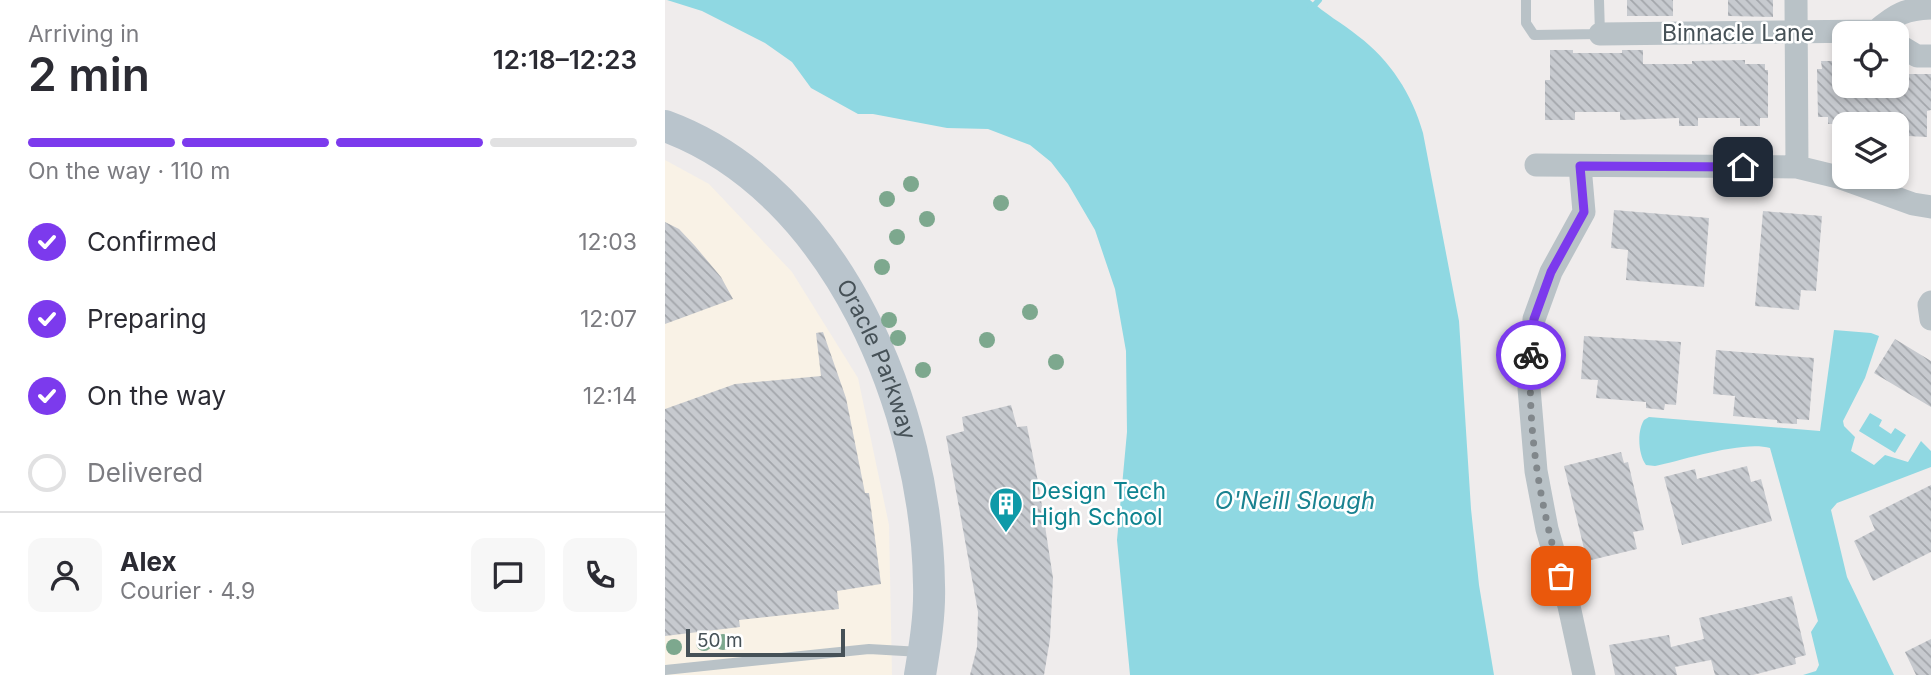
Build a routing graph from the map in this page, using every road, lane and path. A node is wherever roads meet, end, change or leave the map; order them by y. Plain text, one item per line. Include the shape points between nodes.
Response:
1 (1525, 0) edge
2 (1599, 0) edge
3 (1796, 0) edge
4 (1931, 8) edge
5 (1888, 21) edge
6 (1796, 33) junction
7 (1832, 33) edge
8 (1600, 34) junction
9 (1909, 51) edge
10 (1931, 56) edge
11 (665, 126) edge
12 (1537, 165) dead end
13 (1580, 166) junction
14 (1797, 167) junction
15 (1931, 208) edge
16 (1931, 302) edge
17 (1931, 319) edge
18 (922, 664) edge
19 (665, 670) edge
20 (1584, 675) edge

1 - 8 lane via 1526,23 1534,35
2 - 8 lane
3 - 6 street
4 - 5 street, Binnacle Lane via 1908,9
6 - 7 street, Binnacle Lane
6 - 8 street, Binnacle Lane
6 - 14 street
9 - 10 street
11 - 18 street, Oracle Parkway via 737,165 788,210 838,273 865,324 897,402 919,480 929,614
12 - 13 street
13 - 14 street
13 - 20 street via 1584,212 1551,272 1534,319 1529,387 1536,471
14 - 15 street
16 - 17 street
18 - 19 lane via 869,649

